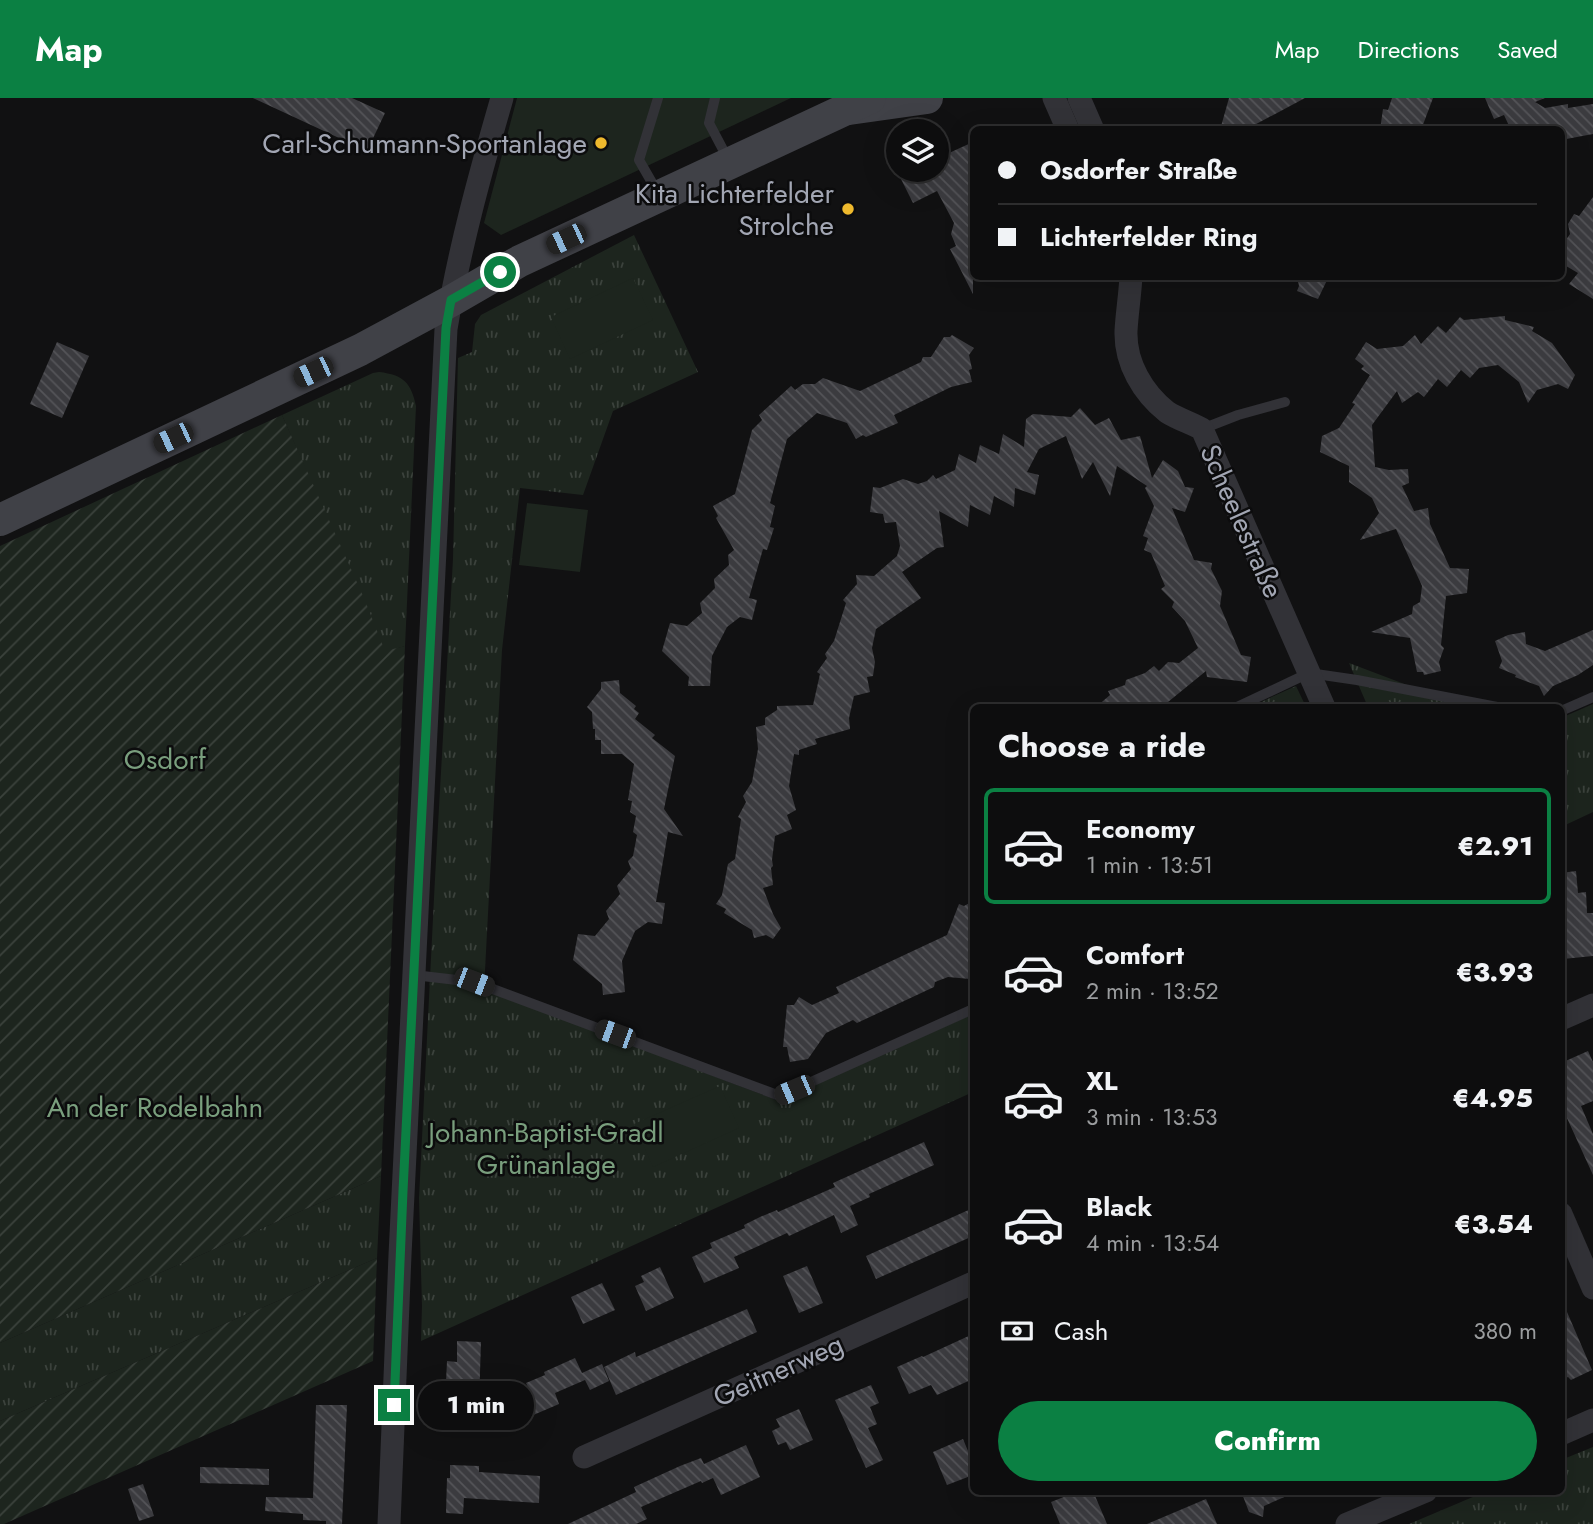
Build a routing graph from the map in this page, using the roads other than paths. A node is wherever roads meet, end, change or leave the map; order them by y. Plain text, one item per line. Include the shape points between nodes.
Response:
1 (502, 98) edge
2 (657, 98) edge
3 (715, 98) edge
4 (927, 98) edge
5 (1054, 98) edge
6 (1079, 98) edge
7 (859, 104) edge
8 (1066, 126) edge
9 (1091, 126) edge
10 (730, 163) junction
11 (660, 196) junction
12 (1131, 280) edge
13 (451, 300) junction
14 (1285, 402) dead end
15 (1202, 429) junction
16 (0, 520) edge
17 (1309, 673) junction
18 (1593, 697) edge
19 (1243, 704) edge
20 (1323, 704) edge
21 (1481, 704) edge
22 (1565, 708) edge
23 (414, 975) junction
24 (1593, 1005) edge
25 (970, 1010) edge
26 (1565, 1017) edge
27 (1565, 1223) edge
28 (970, 1284) edge
29 (1593, 1288) edge
30 (1593, 1420) edge
31 (1565, 1432) edge
32 (584, 1457) dead end
33 (1416, 1495) edge
34 (389, 1524) edge
35 (1347, 1524) edge

1 - 13 street via 474,194
2 - 11 lane via 639,160
3 - 10 lane via 709,123
4 - 7 street
5 - 8 street
6 - 9 street
7 - 10 street
10 - 11 street
11 - 13 street via 520,261
12 - 15 street, Scheelestraße via 1126,334 1142,386 1169,413
13 - 16 street via 360,350
13 - 23 street
14 - 15 lane
15 - 17 street, Scheelestraße
17 - 19 lane
17 - 20 street, Scheelestraße
17 - 21 lane
18 - 22 lane
23 - 25 lane via 474,982 780,1096
23 - 34 street
24 - 26 street
27 - 29 street
28 - 32 street, Geitnerweg
30 - 31 street
33 - 35 street

